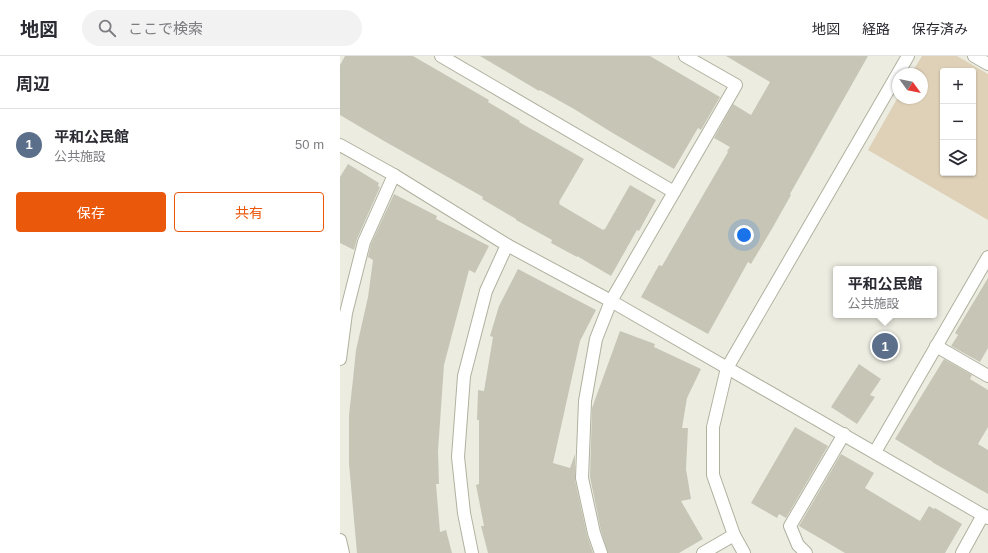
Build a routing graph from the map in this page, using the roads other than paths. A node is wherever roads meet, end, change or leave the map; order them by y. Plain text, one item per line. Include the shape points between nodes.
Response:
1 (441, 56) edge
2 (685, 56) edge
3 (908, 56) edge
4 (974, 56) edge
5 (988, 64) edge
6 (340, 145) edge
7 (394, 175) junction
8 (674, 192) junction
9 (507, 245) junction
10 (988, 258) edge
11 (611, 300) junction
12 (936, 346) junction
13 (340, 359) edge
14 (727, 368) junction
15 (988, 376) edge
16 (844, 434) junction
17 (875, 452) junction
18 (986, 517) edge
19 (734, 536) junction
20 (340, 540) edge
21 (343, 553) edge
22 (472, 553) edge
23 (601, 553) edge
24 (702, 553) edge
25 (744, 553) edge
26 (806, 553) edge
27 (962, 553) edge

1 - 8 street
2 - 8 street via 736,86
3 - 14 street
4 - 5 street
6 - 7 street
7 - 9 street
7 - 13 street via 364,242 346,313
8 - 11 street
9 - 11 street
9 - 22 street via 486,291 464,376 458,457 464,513
10 - 12 street
11 - 14 street
11 - 23 street via 596,339 585,401 583,440 582,478
12 - 15 street
12 - 17 street
14 - 16 street
14 - 19 street via 712,427 713,475
16 - 17 street
16 - 26 street via 790,526 798,545
17 - 18 street
18 - 27 street
19 - 24 street
19 - 25 street
20 - 21 street

